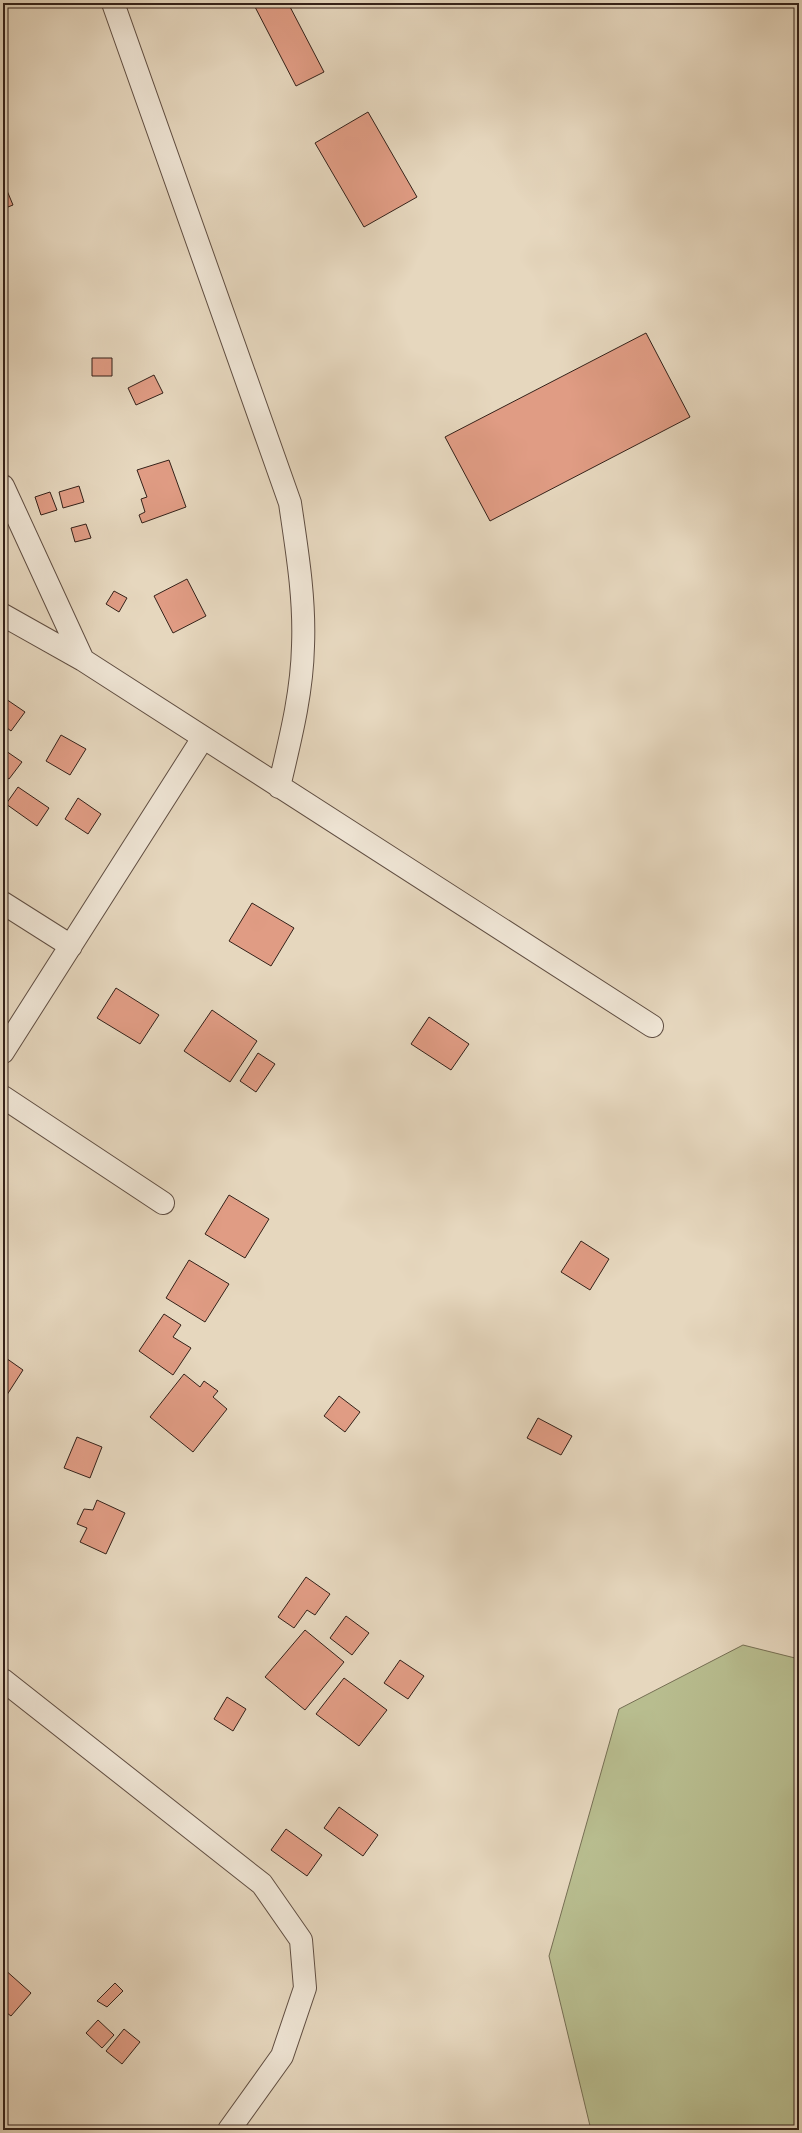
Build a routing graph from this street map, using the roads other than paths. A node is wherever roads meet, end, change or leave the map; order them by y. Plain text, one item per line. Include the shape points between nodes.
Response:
1 (113, 3) edge
2 (3, 486) edge
3 (3, 615) edge
4 (83, 660) junction
5 (203, 738) junction
6 (279, 787) junction
7 (3, 903) edge
8 (71, 946) junction
9 (652, 1026) dead end
10 (3, 1052) edge
11 (3, 1097) edge
12 (163, 1203) dead end
13 (3, 1680) edge
14 (229, 2130) edge

1 - 6 street via 290,504 301,574 303,646 296,717
2 - 4 street
3 - 4 street
4 - 5 street
5 - 6 street
5 - 8 street
6 - 9 street
7 - 8 street
8 - 10 street
11 - 12 street
13 - 14 street via 262,1884 301,1940 305,1988 282,2056

